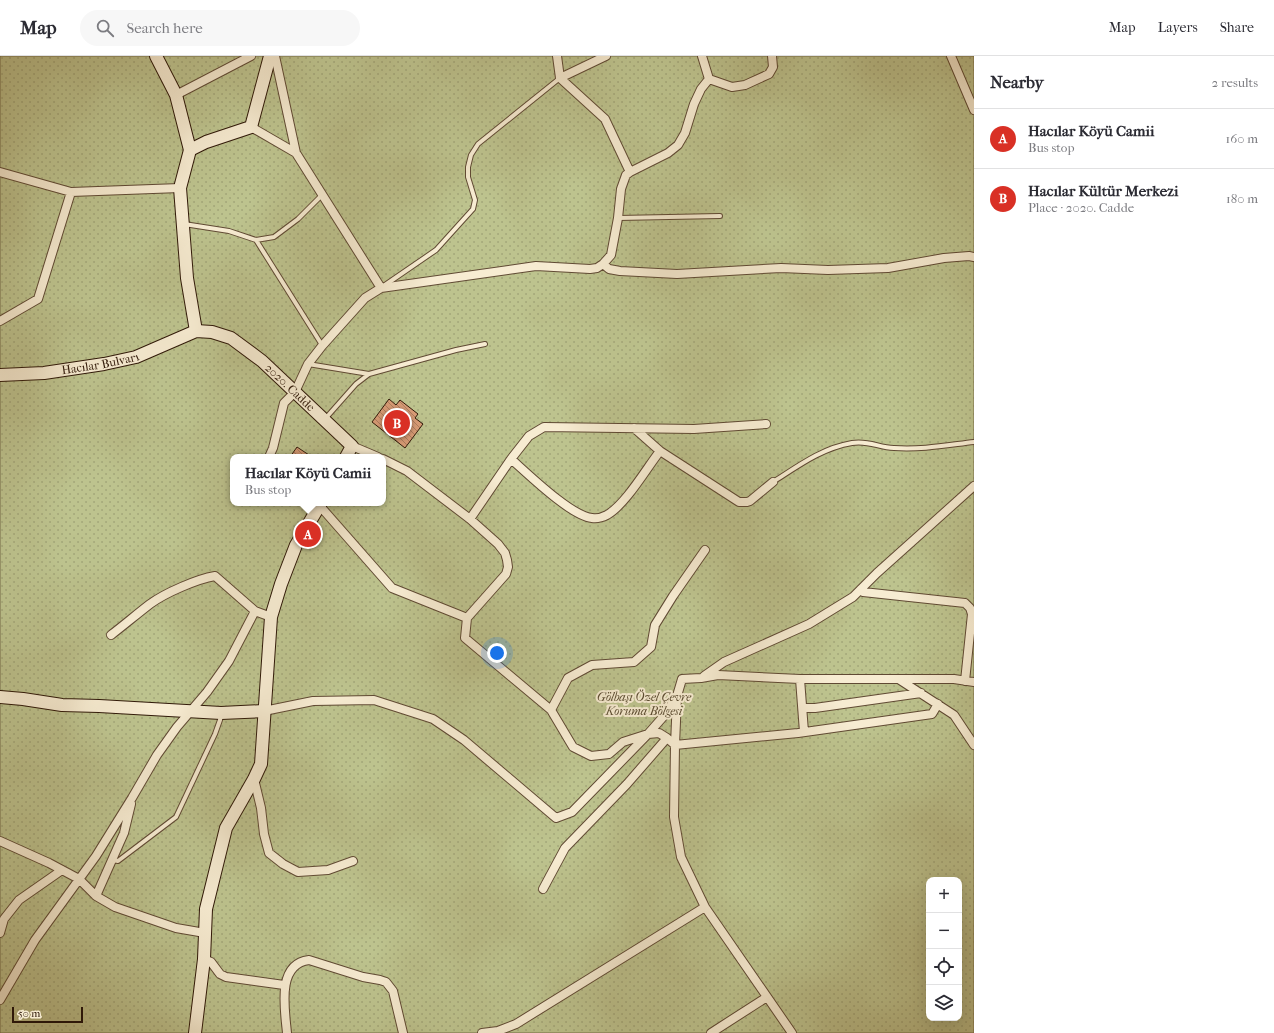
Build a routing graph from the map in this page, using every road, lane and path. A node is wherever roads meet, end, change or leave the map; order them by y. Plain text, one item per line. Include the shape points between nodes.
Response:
1 (156, 56) edge
2 (251, 56) edge
3 (270, 56) edge
4 (275, 56) edge
5 (557, 56) edge
6 (606, 56) edge
7 (702, 56) edge
8 (772, 56) edge
9 (951, 56) edge
10 (560, 78) junction
11 (709, 78) junction
12 (176, 95) junction
13 (974, 110) edge
14 (251, 128) junction
15 (190, 150) junction
16 (296, 154) junction
17 (0, 172) edge
18 (630, 172) junction
19 (180, 188) junction
20 (71, 192) junction
21 (322, 195) junction
22 (720, 216) dead end
23 (618, 218) junction
24 (183, 223) junction
25 (256, 240) junction
26 (974, 257) edge
27 (603, 264) junction
28 (381, 288) junction
29 (0, 322) edge
30 (196, 331) junction
31 (485, 344) dead end
32 (322, 346) junction
33 (308, 364) junction
34 (369, 374) junction
35 (0, 375) edge
36 (295, 392) junction
37 (324, 420) junction
38 (766, 424) dead end
39 (634, 428) junction
40 (974, 442) edge
41 (660, 450) junction
42 (349, 452) edge
43 (270, 454) edge
44 (361, 454) edge
45 (511, 459) junction
46 (386, 460) edge
47 (773, 482) joint
48 (974, 486) edge
49 (319, 506) edge
50 (322, 506) edge
51 (470, 519) junction
52 (705, 550) dead end
53 (860, 590) junction
54 (255, 611) junction
55 (271, 617) junction
56 (467, 618) junction
57 (111, 635) dead end
58 (701, 678) junction
59 (800, 679) junction
60 (899, 679) junction
61 (965, 681) junction
62 (974, 682) edge
63 (921, 693) junction
64 (677, 696) junction
65 (0, 697) edge
66 (938, 704) junction
67 (803, 708) junction
68 (551, 710) junction
69 (189, 711) junction
70 (264, 711) junction
71 (221, 713) junction
72 (804, 732) junction
73 (648, 734) junction
74 (667, 738) junction
75 (675, 745) junction
76 (974, 745) edge
77 (254, 780) junction
78 (132, 798) junction
79 (0, 841) edge
80 (112, 860) junction
81 (353, 861) dead end
82 (62, 870) junction
83 (79, 879) junction
84 (543, 889) dead end
85 (96, 896) junction
86 (705, 907) junction
87 (0, 933) edge
88 (205, 933) junction
89 (204, 959) junction
90 (284, 985) junction
91 (767, 997) junction
92 (0, 1000) edge
93 (503, 1031) edge
94 (195, 1033) edge
95 (287, 1033) edge
96 (403, 1033) edge
97 (482, 1033) edge
98 (711, 1033) edge
99 (792, 1033) edge

1 - 12 street
2 - 12 street
3 - 14 street
4 - 16 street
5 - 10 street
6 - 10 street
7 - 11 street
8 - 11 street via 773,67 769,74 745,85 732,87
9 - 13 street
10 - 18 street via 605,119
10 - 28 lane via 478,144 468,166 468,177 475,200 473,209 436,250
11 - 18 street via 694,104 685,133 678,145 668,153
12 - 15 street
14 - 15 street via 206,142
14 - 16 street
15 - 19 street
16 - 21 street
17 - 20 street
18 - 23 street via 623,181
19 - 20 street
19 - 24 street
20 - 29 street via 38,299
21 - 25 lane via 298,219 274,237
21 - 28 street
22 - 23 lane
23 - 27 street via 611,255
24 - 25 lane via 229,231
24 - 30 street via 187,278
25 - 32 lane
26 - 27 street via 944,258 888,268 781,268 677,274 620,271 609,269
27 - 28 street via 590,269 536,266
28 - 32 street via 365,298
30 - 35 street, Hacılar Bulvarı via 123,360 62,371
30 - 36 street, 2020. Cadde via 212,332 238,342
31 - 34 lane
32 - 33 street
33 - 34 lane
33 - 36 street
34 - 37 lane via 356,384
36 - 37 street, 2020. Cadde
36 - 43 street via 284,403
37 - 42 street, 2020. Cadde
38 - 39 street via 694,429
39 - 41 street
39 - 45 street via 544,427 529,436
40 - 47 lane via 905,449 866,442 851,443 827,450
41 - 45 street via 627,496 616,508 599,518 581,515 548,492
41 - 47 street via 738,502 750,501
42 - 44 street, 2020. Cadde
45 - 51 street
46 - 51 street via 407,471
48 - 53 street
49 - 55 street via 296,545
50 - 56 street via 392,588
51 - 56 street via 498,544 508,567 506,574
52 - 68 street via 655,625 651,647 634,662 592,665 568,678
53 - 58 street via 809,624 724,662
53 - 61 street via 968,605 972,614
54 - 55 street
54 - 57 street via 215,576 187,585 151,603
54 - 69 street via 229,661 207,692
55 - 70 street
56 - 68 street via 465,638
58 - 59 street via 718,675
58 - 64 street via 682,679
59 - 60 street
59 - 67 street
60 - 61 street
60 - 63 street
61 - 62 street
63 - 66 street
63 - 67 street
64 - 73 street
64 - 75 street
65 - 69 street via 62,705
66 - 72 street via 932,714
66 - 76 street via 954,714
67 - 72 street
68 - 73 street via 573,747 591,756 609,754 623,742
69 - 71 street
69 - 78 street via 157,755
70 - 71 street
70 - 73 street via 313,701 374,700 433,719 464,740 556,818 572,812
70 - 77 street via 261,764
71 - 80 lane via 216,734 176,817 118,861
72 - 75 street
73 - 74 street via 659,733
74 - 75 street
74 - 84 street via 628,784 565,848
75 - 86 street via 674,817 681,857
77 - 81 street via 269,853 298,872 328,870
77 - 88 street via 226,828 206,909
78 - 80 street via 124,833
78 - 83 street
79 - 82 street
80 - 85 street
82 - 83 street
82 - 87 street via 19,900 4,919
83 - 85 street
83 - 92 street via 35,940
85 - 88 street via 115,907 150,920
86 - 91 street
86 - 93 street
88 - 89 street
89 - 90 street via 211,962 220,974 226,977
89 - 94 street
90 - 95 street
90 - 96 street via 293,967 309,960 380,980 389,984 393,991
91 - 98 street
91 - 99 street
93 - 97 street

